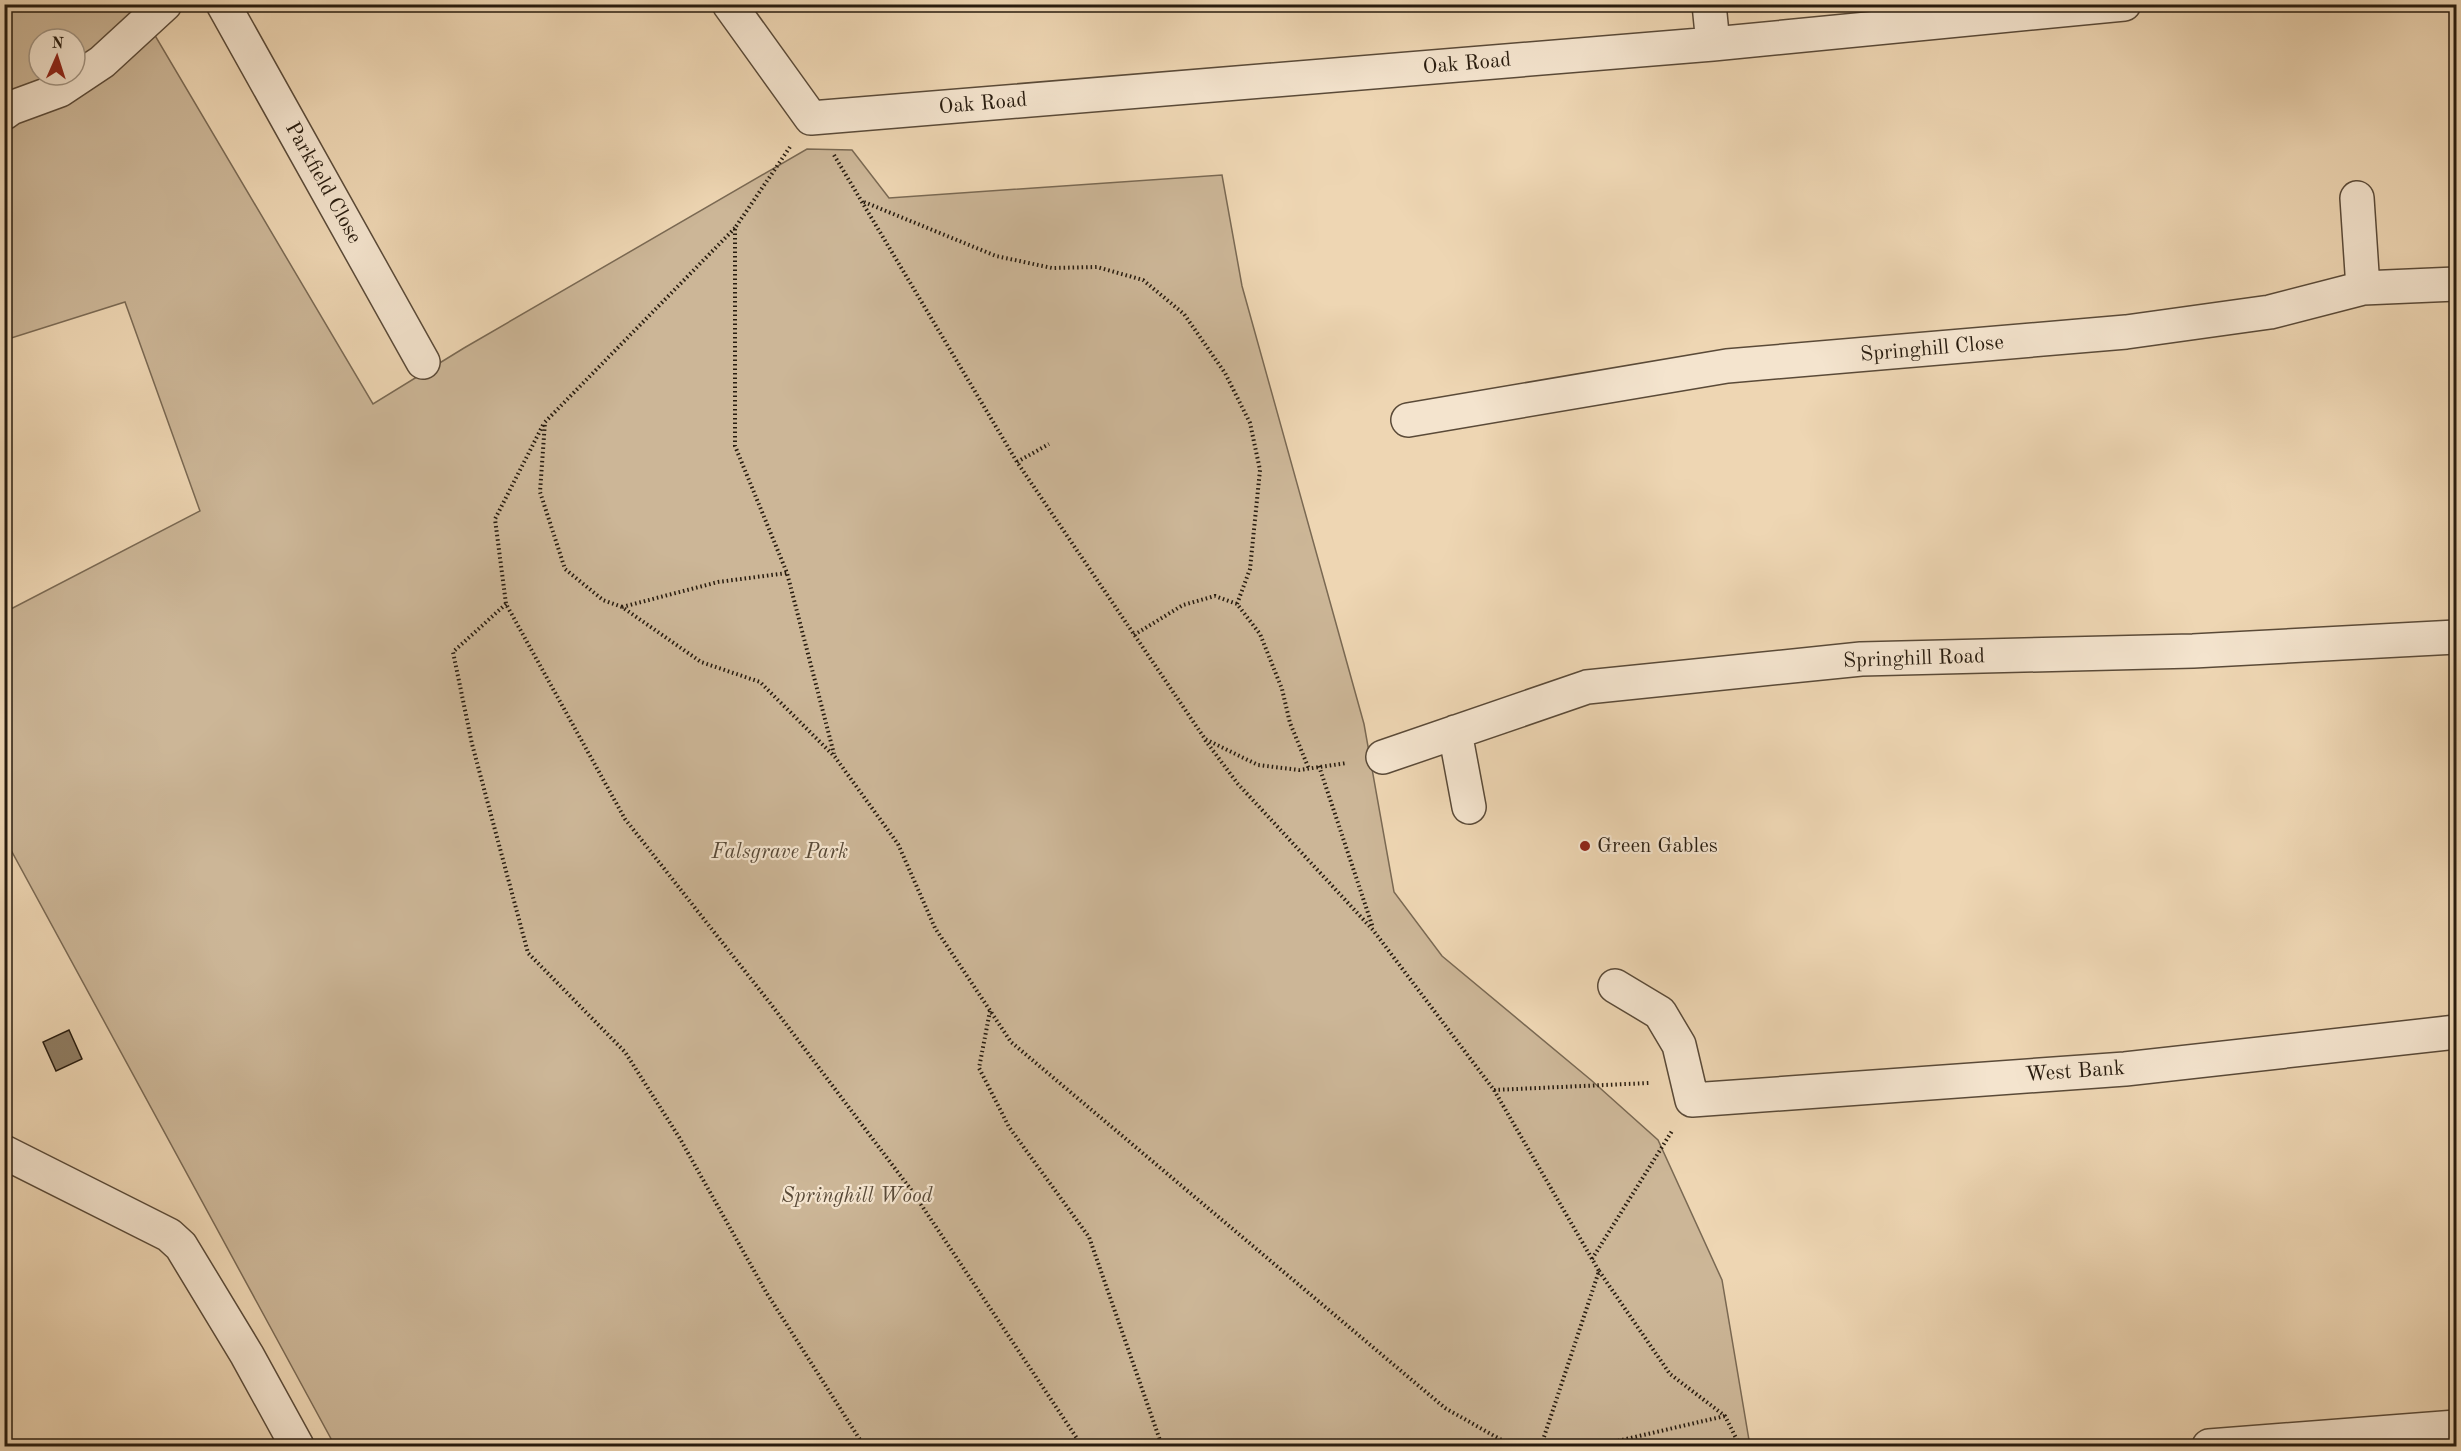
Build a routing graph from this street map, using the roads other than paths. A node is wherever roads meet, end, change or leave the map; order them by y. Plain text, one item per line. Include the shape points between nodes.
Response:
1 (165, 4) edge
2 (223, 4) edge
3 (729, 4) edge
4 (1709, 4) edge
5 (2124, 4) edge
6 (1713, 44) junction
7 (4, 113) edge
8 (2357, 198) dead end
9 (2457, 284) edge
10 (2363, 288) junction
11 (423, 362) dead end
12 (1408, 420) dead end
13 (2457, 637) edge
14 (1455, 732) junction
15 (1383, 757) road end
16 (1469, 807) dead end
17 (1615, 986) dead end
18 (2457, 1032) edge
19 (4, 1152) edge
20 (2457, 1427) edge
21 (297, 1446) edge
22 (2209, 1446) edge

1 - 7 street via 94,67 60,90
2 - 11 street, Parkfield Close
3 - 6 street, Oak Road via 811,118
4 - 6 street
5 - 6 street, Oak Road
8 - 10 street
9 - 10 street, Springhill Close
10 - 12 street, Springhill Close via 2270,312 2137,331 1727,366
13 - 14 street, Springhill Road via 2193,651 1861,659 1587,687
14 - 15 street, Springhill Road
14 - 16 street
17 - 18 street, West Bank via 1660,1012 1679,1045 1692,1100 2125,1069
19 - 21 street via 169,1234 181,1246
20 - 22 street

